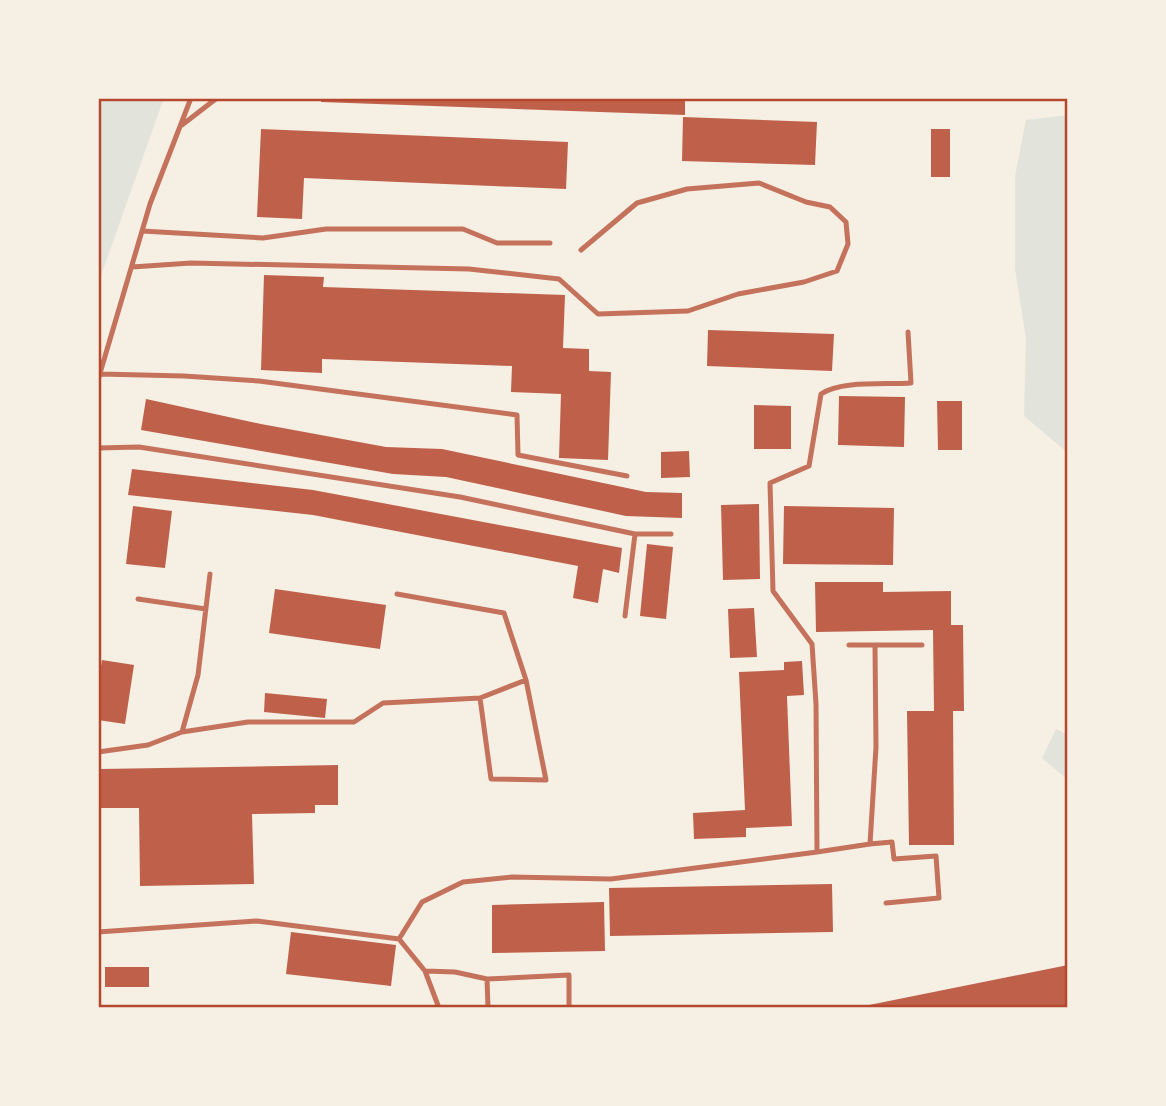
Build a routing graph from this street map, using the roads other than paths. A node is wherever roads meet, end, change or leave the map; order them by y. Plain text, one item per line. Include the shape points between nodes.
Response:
1 (191, 98) edge
2 (216, 98) edge
3 (180, 127) junction
4 (142, 231) junction
5 (550, 243) dead end
6 (581, 250) dead end
7 (132, 267) junction
8 (908, 332) dead end
9 (99, 377) edge
10 (98, 448) edge
11 (627, 477) dead end
12 (635, 534) junction
13 (671, 534) dead end
14 (210, 574) dead end
15 (397, 594) dead end
16 (138, 599) dead end
17 (206, 609) junction
18 (625, 616) dead end
19 (849, 645) dead end
20 (922, 645) dead end
21 (875, 646) junction
22 (526, 680) junction
23 (480, 698) junction
24 (182, 732) junction
25 (98, 752) edge
26 (870, 845) junction
27 (817, 852) junction
28 (886, 903) dead end
29 (98, 932) edge
30 (399, 940) junction
31 (425, 971) junction
32 (487, 979) junction
33 (439, 1008) edge
34 (488, 1008) edge
35 (569, 1008) edge

1 - 3 lane
2 - 3 lane
3 - 4 lane
4 - 5 lane via 263,238 326,229 463,229 497,243
4 - 7 lane
6 - 7 lane via 637,203 687,189 759,184 830,207 846,222 848,244 837,271 804,282 738,293 688,311 598,314 559,279 469,269 202,263
7 - 9 lane
8 - 27 lane via 911,383 851,385 821,394 808,466 771,483 773,591 812,644
9 - 11 lane via 259,381 517,415 518,455
10 - 12 lane via 139,447 460,497
12 - 13 lane
12 - 18 lane
14 - 17 lane
15 - 22 lane via 504,613
16 - 17 lane
17 - 24 lane via 198,675
19 - 21 lane
20 - 21 lane
21 - 26 lane via 876,747
22 - 23 lane
22 - 23 lane via 546,780 491,779
23 - 24 lane via 383,703 354,722 248,722
24 - 25 lane via 148,745
26 - 27 lane
26 - 28 lane via 892,842 894,859 936,856 939,898
27 - 30 lane via 611,879 512,877 463,882 422,902
29 - 30 lane via 257,921
30 - 31 lane
31 - 32 lane
31 - 33 lane
32 - 34 lane
32 - 35 lane via 569,975

